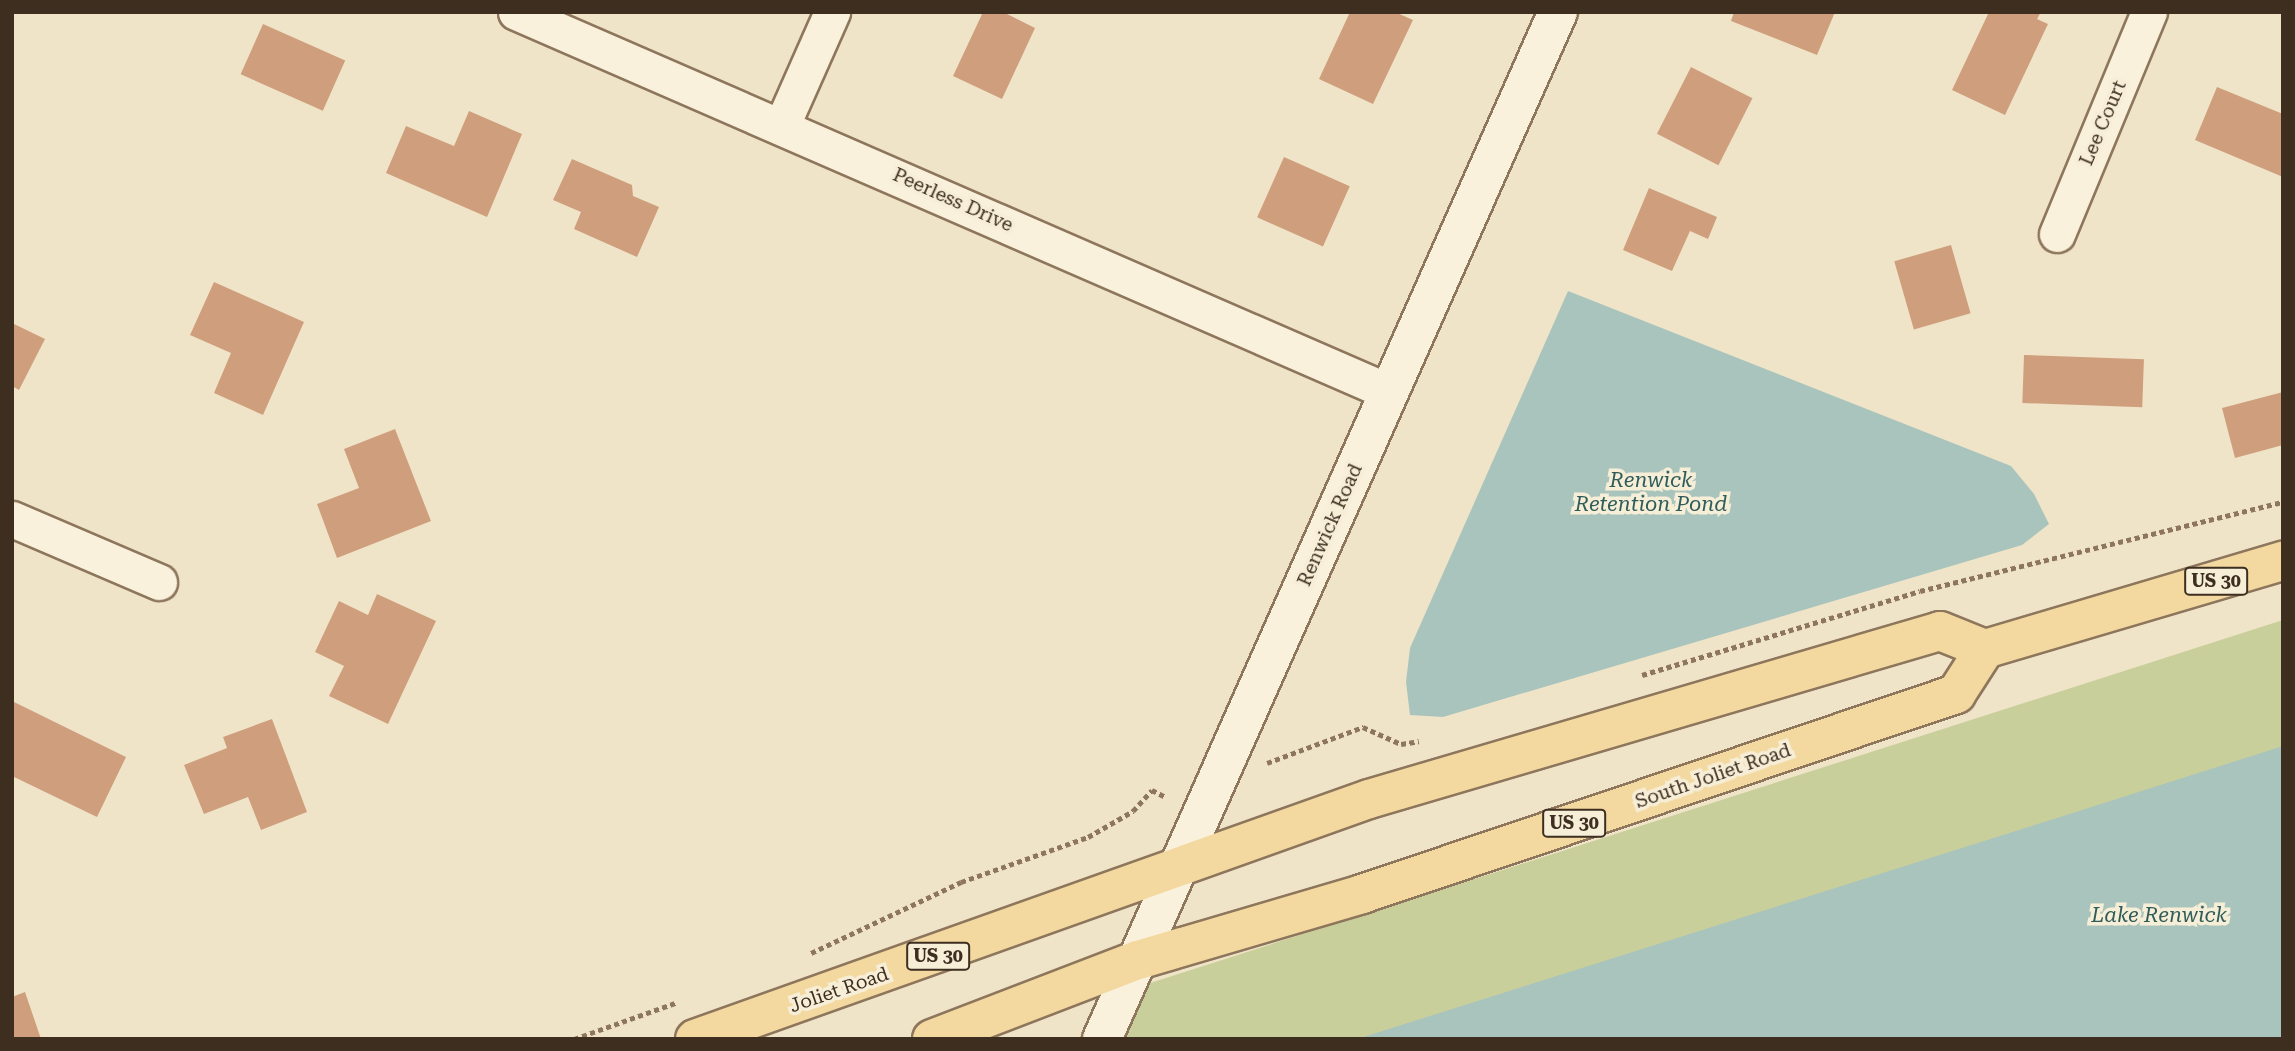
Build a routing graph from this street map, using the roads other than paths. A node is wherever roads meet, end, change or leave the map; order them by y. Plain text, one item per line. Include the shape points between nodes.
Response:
1 (516, 12) edge
2 (832, 12) edge
3 (1558, 12) edge
4 (2149, 12) edge
5 (782, 125) junction
6 (2057, 234) dead end
7 (1389, 392) junction
8 (12, 519) edge
9 (2283, 561) edge
10 (159, 582) dead end
11 (1985, 649) junction
12 (1179, 867) junction
13 (1138, 960) junction
14 (695, 1039) edge
15 (932, 1039) edge
16 (1102, 1039) edge

1 - 5 street, Peerless Drive
2 - 5 street
3 - 7 street, Renwick Road
4 - 6 street, Lee Court
5 - 7 street, Peerless Drive
7 - 12 street, Renwick Road
8 - 10 street
9 - 11 main road, US 30
11 - 12 main road, US 30 via 1940,631 1369,799
11 - 13 main road, South Joliet Road / US 30 via 1956,694 1362,894
12 - 13 street, Renwick Road
12 - 14 main road, Joliet Road / US 30
13 - 15 main road, US 30
13 - 16 street, Renwick Road

